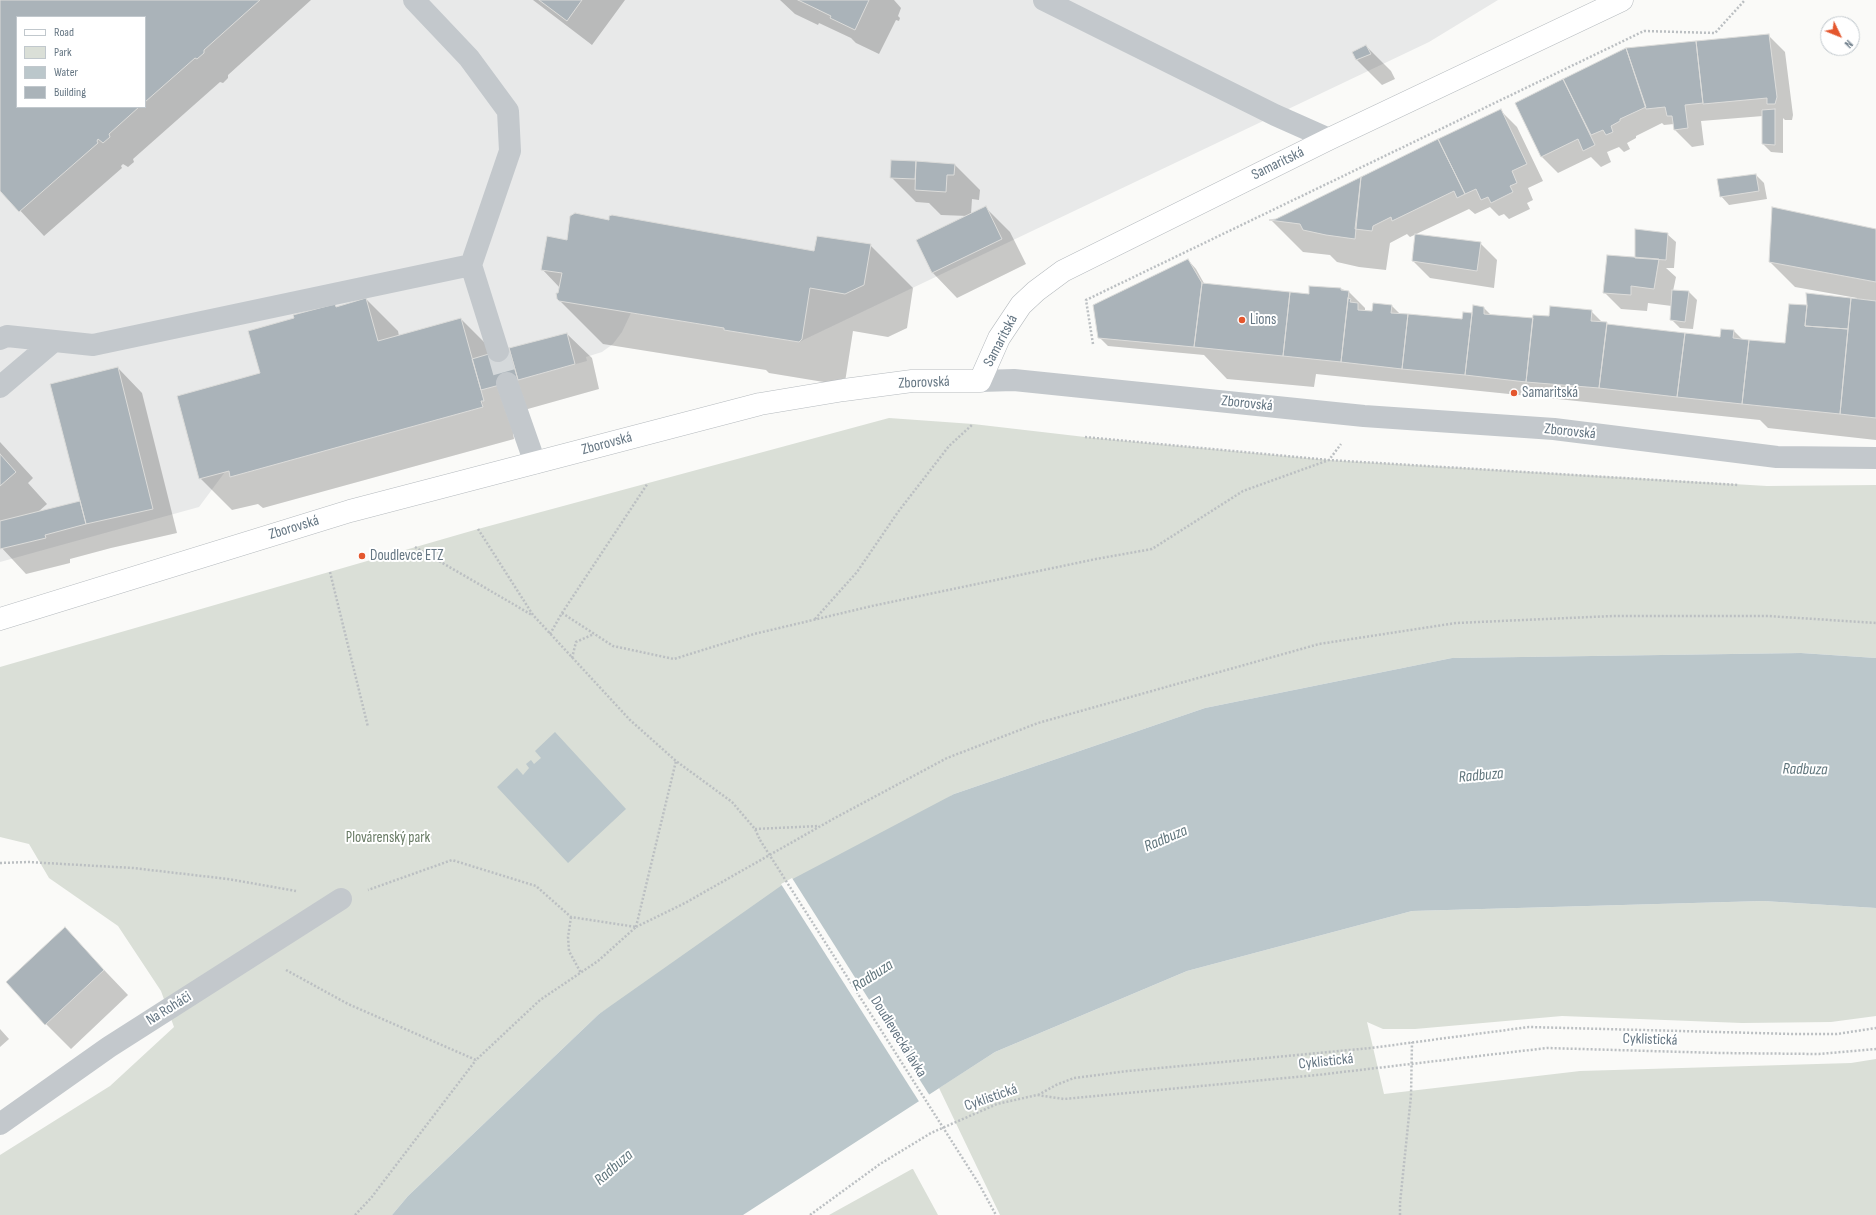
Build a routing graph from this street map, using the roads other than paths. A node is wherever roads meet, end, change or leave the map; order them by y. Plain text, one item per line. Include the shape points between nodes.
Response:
1 (414, 0) edge
2 (1044, 0) edge
3 (1622, 0) edge
4 (1329, 139) junction
5 (471, 265) junction
6 (2, 331) edge
7 (54, 341) junction
8 (498, 351) tunnel mouth
9 (980, 381) junction
10 (507, 384) tunnel mouth
11 (0, 387) edge
12 (1876, 458) edge
13 (535, 463) junction
14 (0, 619) edge
15 (341, 899) road end
16 (0, 1124) edge

1 - 5 street via 469,58 508,111 510,151
2 - 4 street via 1275,115
3 - 4 main road, Samaritská
4 - 9 main road, Samaritská via 1063,271 1021,305 999,338
5 - 7 street via 93,345
5 - 8 street
6 - 7 street
7 - 11 street
9 - 12 street, Zborovská via 1014,380 1364,416 1554,429 1777,457
9 - 13 main road, Zborovská via 912,381 760,404
10 - 13 street
13 - 14 main road, Zborovská via 350,511
15 - 16 street, Na Roháči via 109,1047

